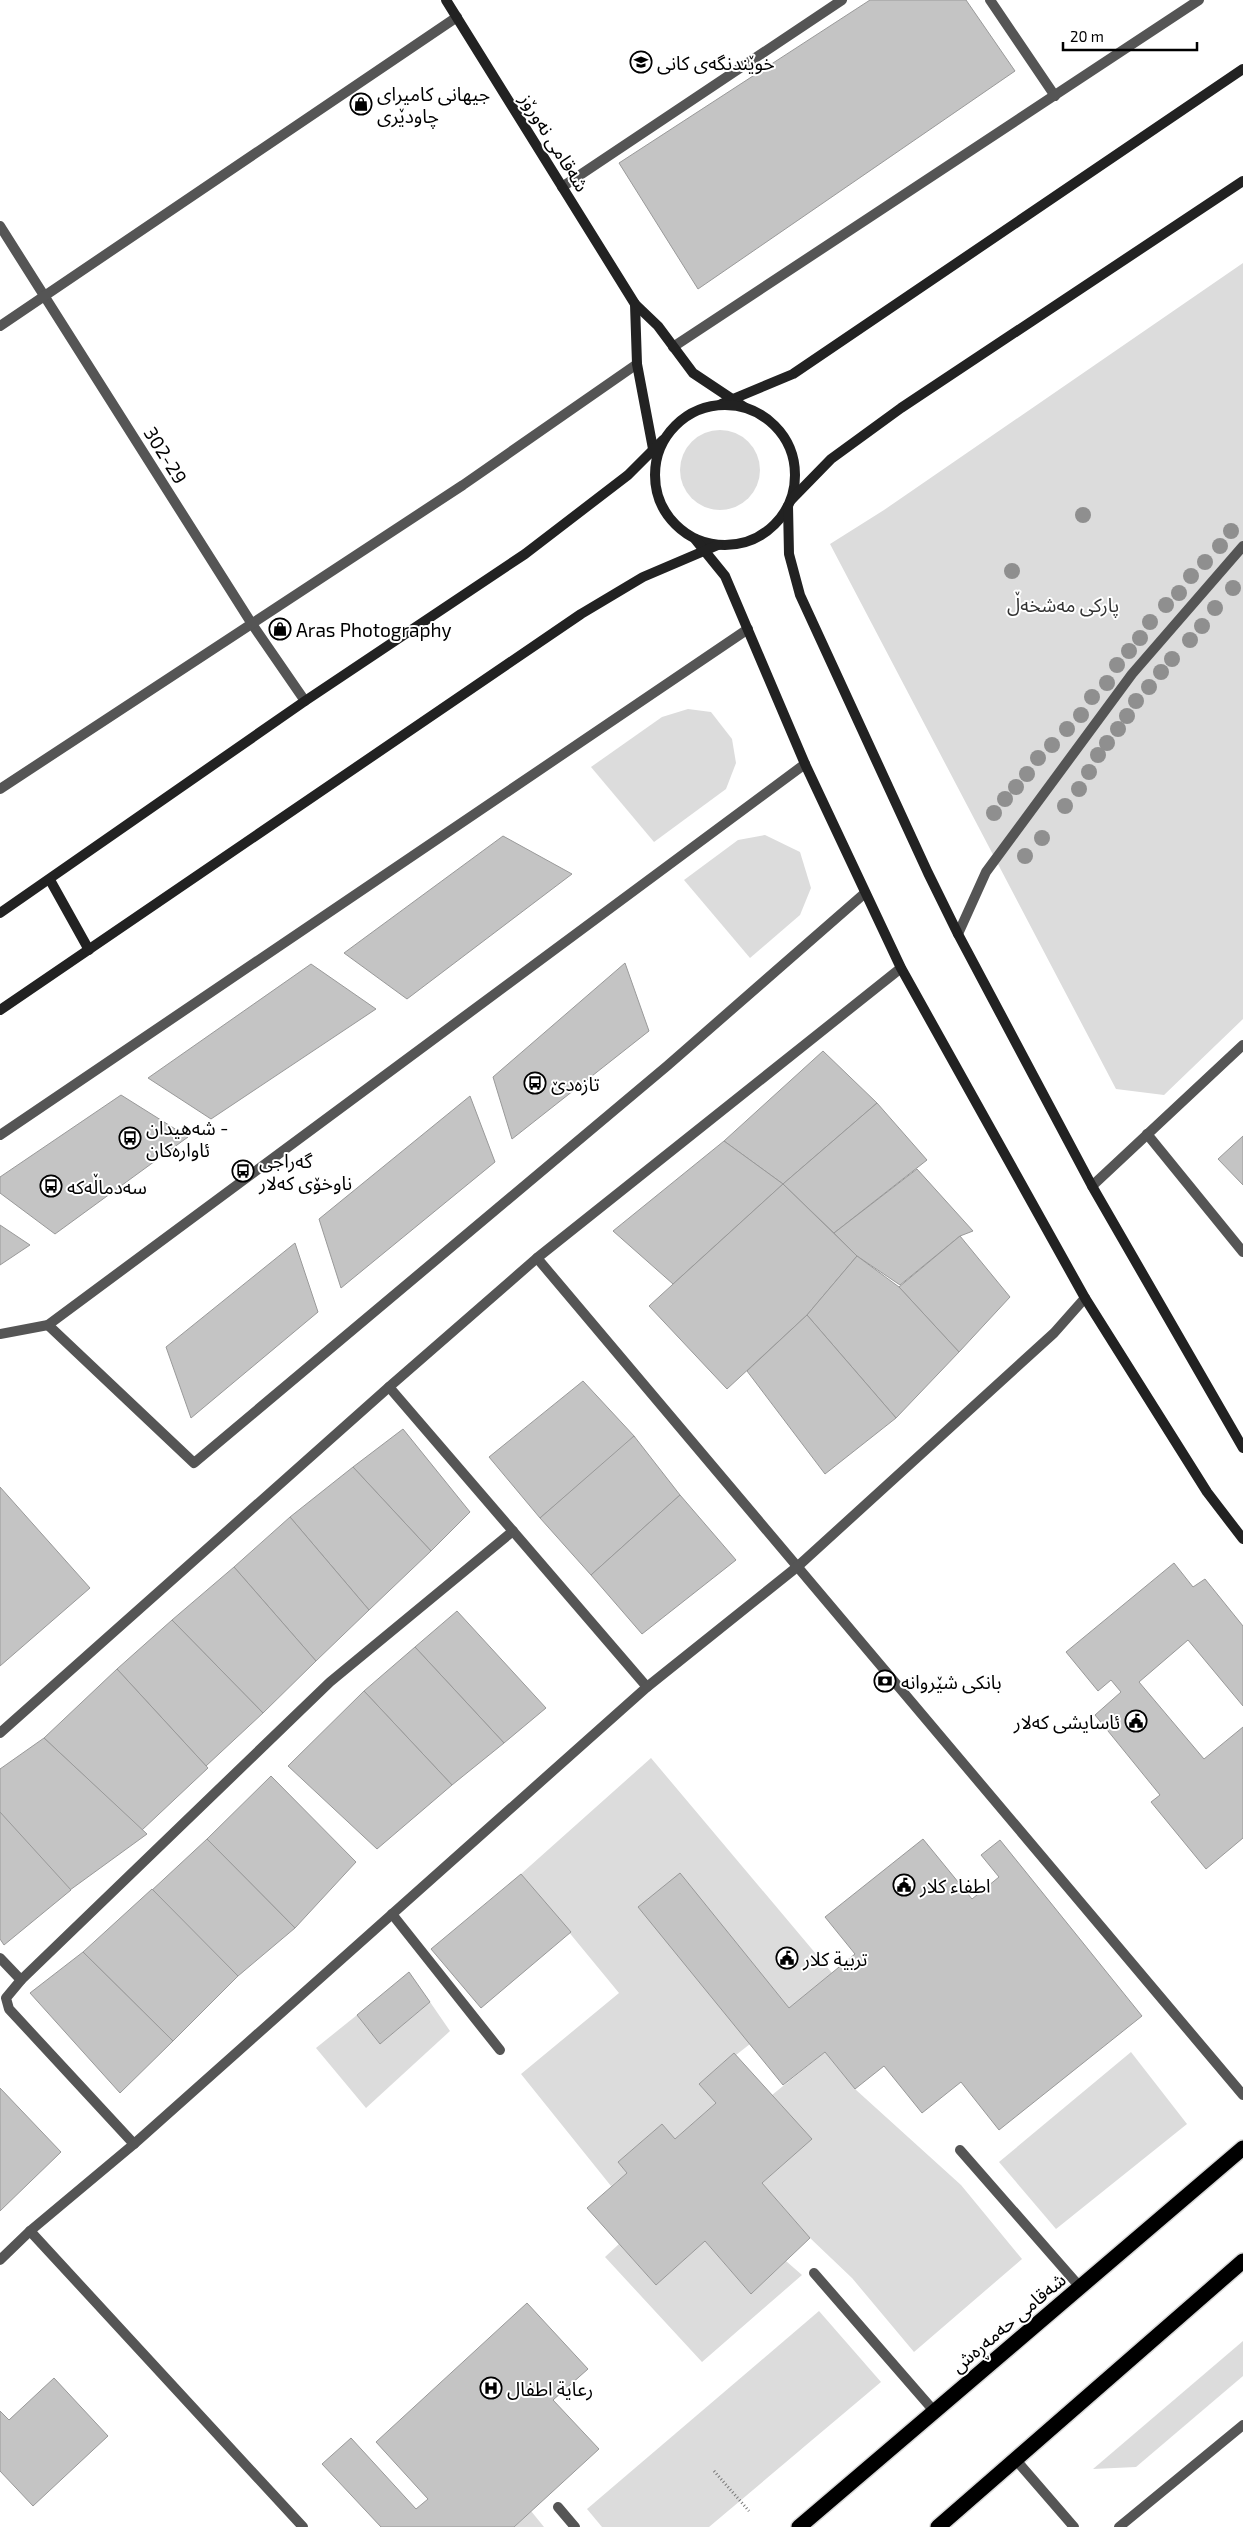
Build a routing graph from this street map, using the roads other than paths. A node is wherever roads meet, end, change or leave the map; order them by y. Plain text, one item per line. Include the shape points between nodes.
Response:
1 (446, 0) edge
2 (842, 0) edge
3 (990, 0) edge
4 (1199, 0) edge
5 (457, 18) junction
6 (1243, 68) edge
7 (1055, 96) junction
8 (1243, 181) edge
9 (562, 187) junction
10 (0, 226) edge
11 (45, 297) junction
12 (635, 304) junction
13 (0, 326) edge
14 (673, 347) junction
15 (637, 364) junction
16 (733, 400) junction
17 (721, 404) junction
18 (744, 407) junction
19 (663, 440) junction
20 (653, 450) junction
21 (655, 462) junction
22 (789, 503) junction
23 (695, 539) junction
24 (718, 545) junction
25 (1243, 546) edge
26 (704, 551) junction
27 (252, 624) junction
28 (748, 630) junction
29 (305, 701) junction
30 (805, 764) junction
31 (0, 789) edge
32 (50, 880) junction
33 (866, 893) junction
34 (0, 913) edge
35 (958, 934) junction
36 (89, 950) junction
37 (902, 968) junction
38 (0, 1010) edge
39 (1243, 1045) edge
40 (1147, 1134) junction
41 (0, 1135) edge
42 (1092, 1186) junction
43 (1243, 1252) edge
44 (537, 1258) junction
45 (1085, 1298) junction
46 (48, 1325) junction
47 (0, 1334) edge
48 (389, 1386) junction
49 (1243, 1448) edge
50 (513, 1531) junction
51 (1243, 1539) edge
52 (797, 1567) junction
53 (647, 1687) junction
54 (0, 1733) edge
55 (392, 1914) junction
56 (0, 1958) edge
57 (21, 1980) junction
58 (500, 2050) dead end
59 (1243, 2095) edge
60 (134, 2144) junction
61 (1243, 2148) edge
62 (960, 2150) dead end
63 (30, 2231) junction
64 (0, 2260) edge
65 (1243, 2261) edge
66 (814, 2273) dead end
67 (1080, 2287) junction
68 (934, 2411) junction
69 (1243, 2425) edge
70 (1016, 2460) junction
71 (558, 2507) dead end
72 (303, 2527) edge
73 (575, 2527) edge
74 (799, 2527) edge
75 (938, 2527) edge
76 (1074, 2527) edge
77 (1119, 2527) edge

1 - 5 main road, شەقامی نەورۆز
2 - 9 street
3 - 7 street
4 - 7 street
5 - 9 main road, شەقامی نەورۆز
5 - 11 street
6 - 16 main road via 793,374
7 - 14 street
8 - 22 main road via 901,408 831,459
9 - 12 main road, شەقامی نەورۆز
10 - 11 street, 302-29
11 - 13 street
11 - 27 street, 302-29
12 - 14 main road, شەقامی نەورۆز via 658,326
12 - 15 main road
14 - 16 main road, شەقامی نەورۆز via 693,373
15 - 20 main road
15 - 27 street via 463,485
16 - 17 main road
16 - 18 main road, شەقامی نەورۆز
17 - 18 main road
17 - 19 main road via 698,409 678,422
18 - 22 main road via 765,417 782,433 792,454 796,477
19 - 20 main road
19 - 21 main road
20 - 21 main road
20 - 29 main road via 628,475 525,554
21 - 23 main road via 655,485 662,507 676,526
22 - 24 main road via 776,524 759,536 739,544
22 - 35 main road via 790,554 800,595
23 - 24 main road
23 - 26 main road
24 - 26 main road
25 - 35 street via 1132,674 986,872
26 - 28 main road via 724,576
26 - 36 main road via 643,577 581,614
27 - 29 street, 302-29
27 - 31 street
28 - 30 main road
28 - 41 street
29 - 32 main road
30 - 33 main road
30 - 46 street
32 - 34 main road
32 - 36 main road
33 - 37 main road
33 - 46 street via 667,1066 194,1463
35 - 42 main road
36 - 38 main road
37 - 44 street
37 - 45 main road
39 - 40 street
40 - 42 street
40 - 43 street
42 - 49 main road
44 - 48 street
44 - 52 street
45 - 51 main road via 1207,1492
45 - 52 street via 1054,1333
46 - 47 street
48 - 50 street
48 - 54 street
50 - 53 street
50 - 57 street via 330,1682
52 - 53 street
52 - 59 street
53 - 55 street
55 - 58 street
55 - 60 street
56 - 57 street
57 - 60 street via 6,1998 8,2009
60 - 63 street
61 - 67 highway, شەقامی حەمەڕەش
62 - 67 street
63 - 64 street
63 - 72 street
65 - 70 highway
66 - 68 street
67 - 68 highway, شەقامی حەمەڕەش
68 - 74 highway, شەقامی حەمەڕەش
69 - 77 street
70 - 75 highway
70 - 76 street
71 - 73 street

